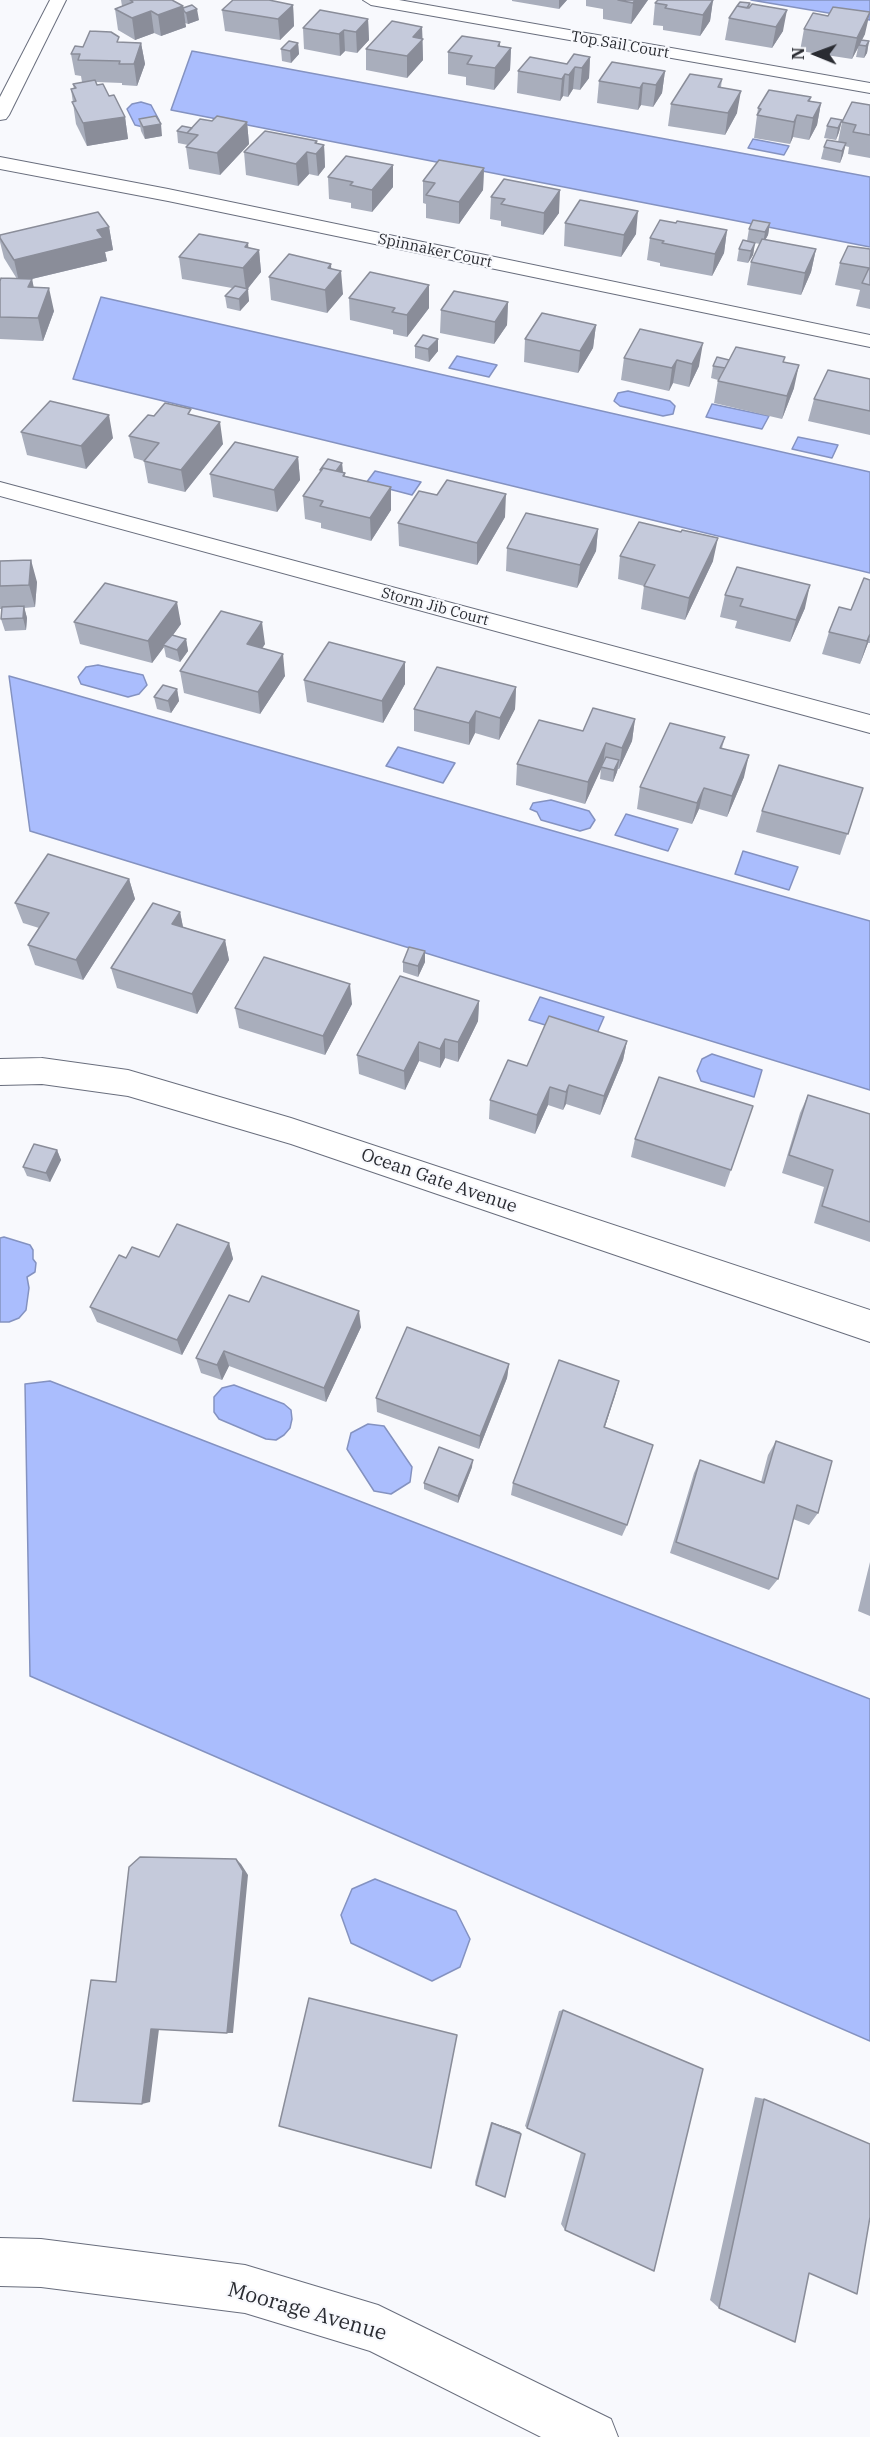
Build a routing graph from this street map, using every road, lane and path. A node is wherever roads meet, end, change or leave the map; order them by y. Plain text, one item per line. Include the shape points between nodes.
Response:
1 (58, 0) edge
2 (371, 0) edge
3 (870, 88) edge
4 (0, 115) edge
5 (0, 163) edge
6 (870, 341) edge
7 (0, 489) edge
8 (870, 724) edge
9 (0, 1072) edge
10 (870, 1326) edge
11 (0, 2262) edge
12 (593, 2437) edge

1 - 4 street
2 - 3 street, Top Sail Court
5 - 6 street, Spinnaker Court
7 - 8 street, Storm Jib Court
9 - 10 street, Ocean Gate Avenue via 42,1071 128,1083 291,1131
11 - 12 street, Moorage Avenue via 41,2263 245,2289 378,2329

